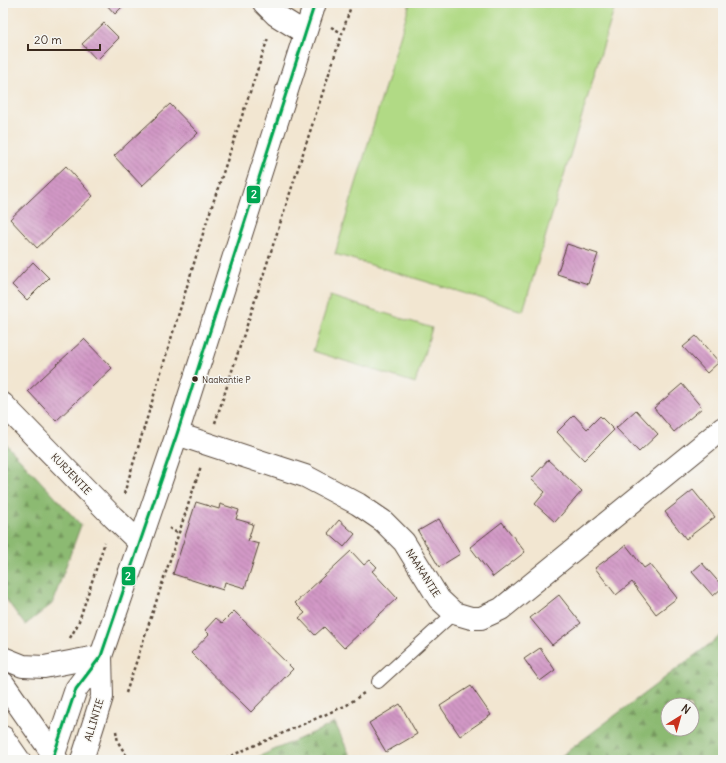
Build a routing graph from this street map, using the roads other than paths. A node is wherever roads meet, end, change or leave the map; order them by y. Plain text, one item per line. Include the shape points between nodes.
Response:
1 (316, 3) edge
2 (270, 9) edge
3 (306, 33) junction
4 (3, 404) edge
5 (723, 428) edge
6 (177, 434) junction
7 (140, 543) junction
8 (454, 614) junction
9 (101, 656) junction
10 (3, 658) edge
11 (378, 682) road end
12 (3, 683) edge
13 (3, 737) edge
14 (54, 758) edge
15 (19, 760) edge
16 (82, 760) edge

1 - 3 street, ALLINTIE
2 - 3 street
3 - 6 street, ALLINTIE
4 - 7 street, KURJENTIE
5 - 8 street via 501,609 481,618
6 - 7 street, ALLINTIE
6 - 8 street, NAAKANTIE via 305,476 358,504 383,521 404,542 439,599
7 - 9 street, ALLINTIE
8 - 11 lane
9 - 10 street via 44,667 23,666
9 - 14 street, ALLINTIE via 76,689
9 - 16 street, ALLINTIE via 102,697
12 - 14 street
13 - 15 street

